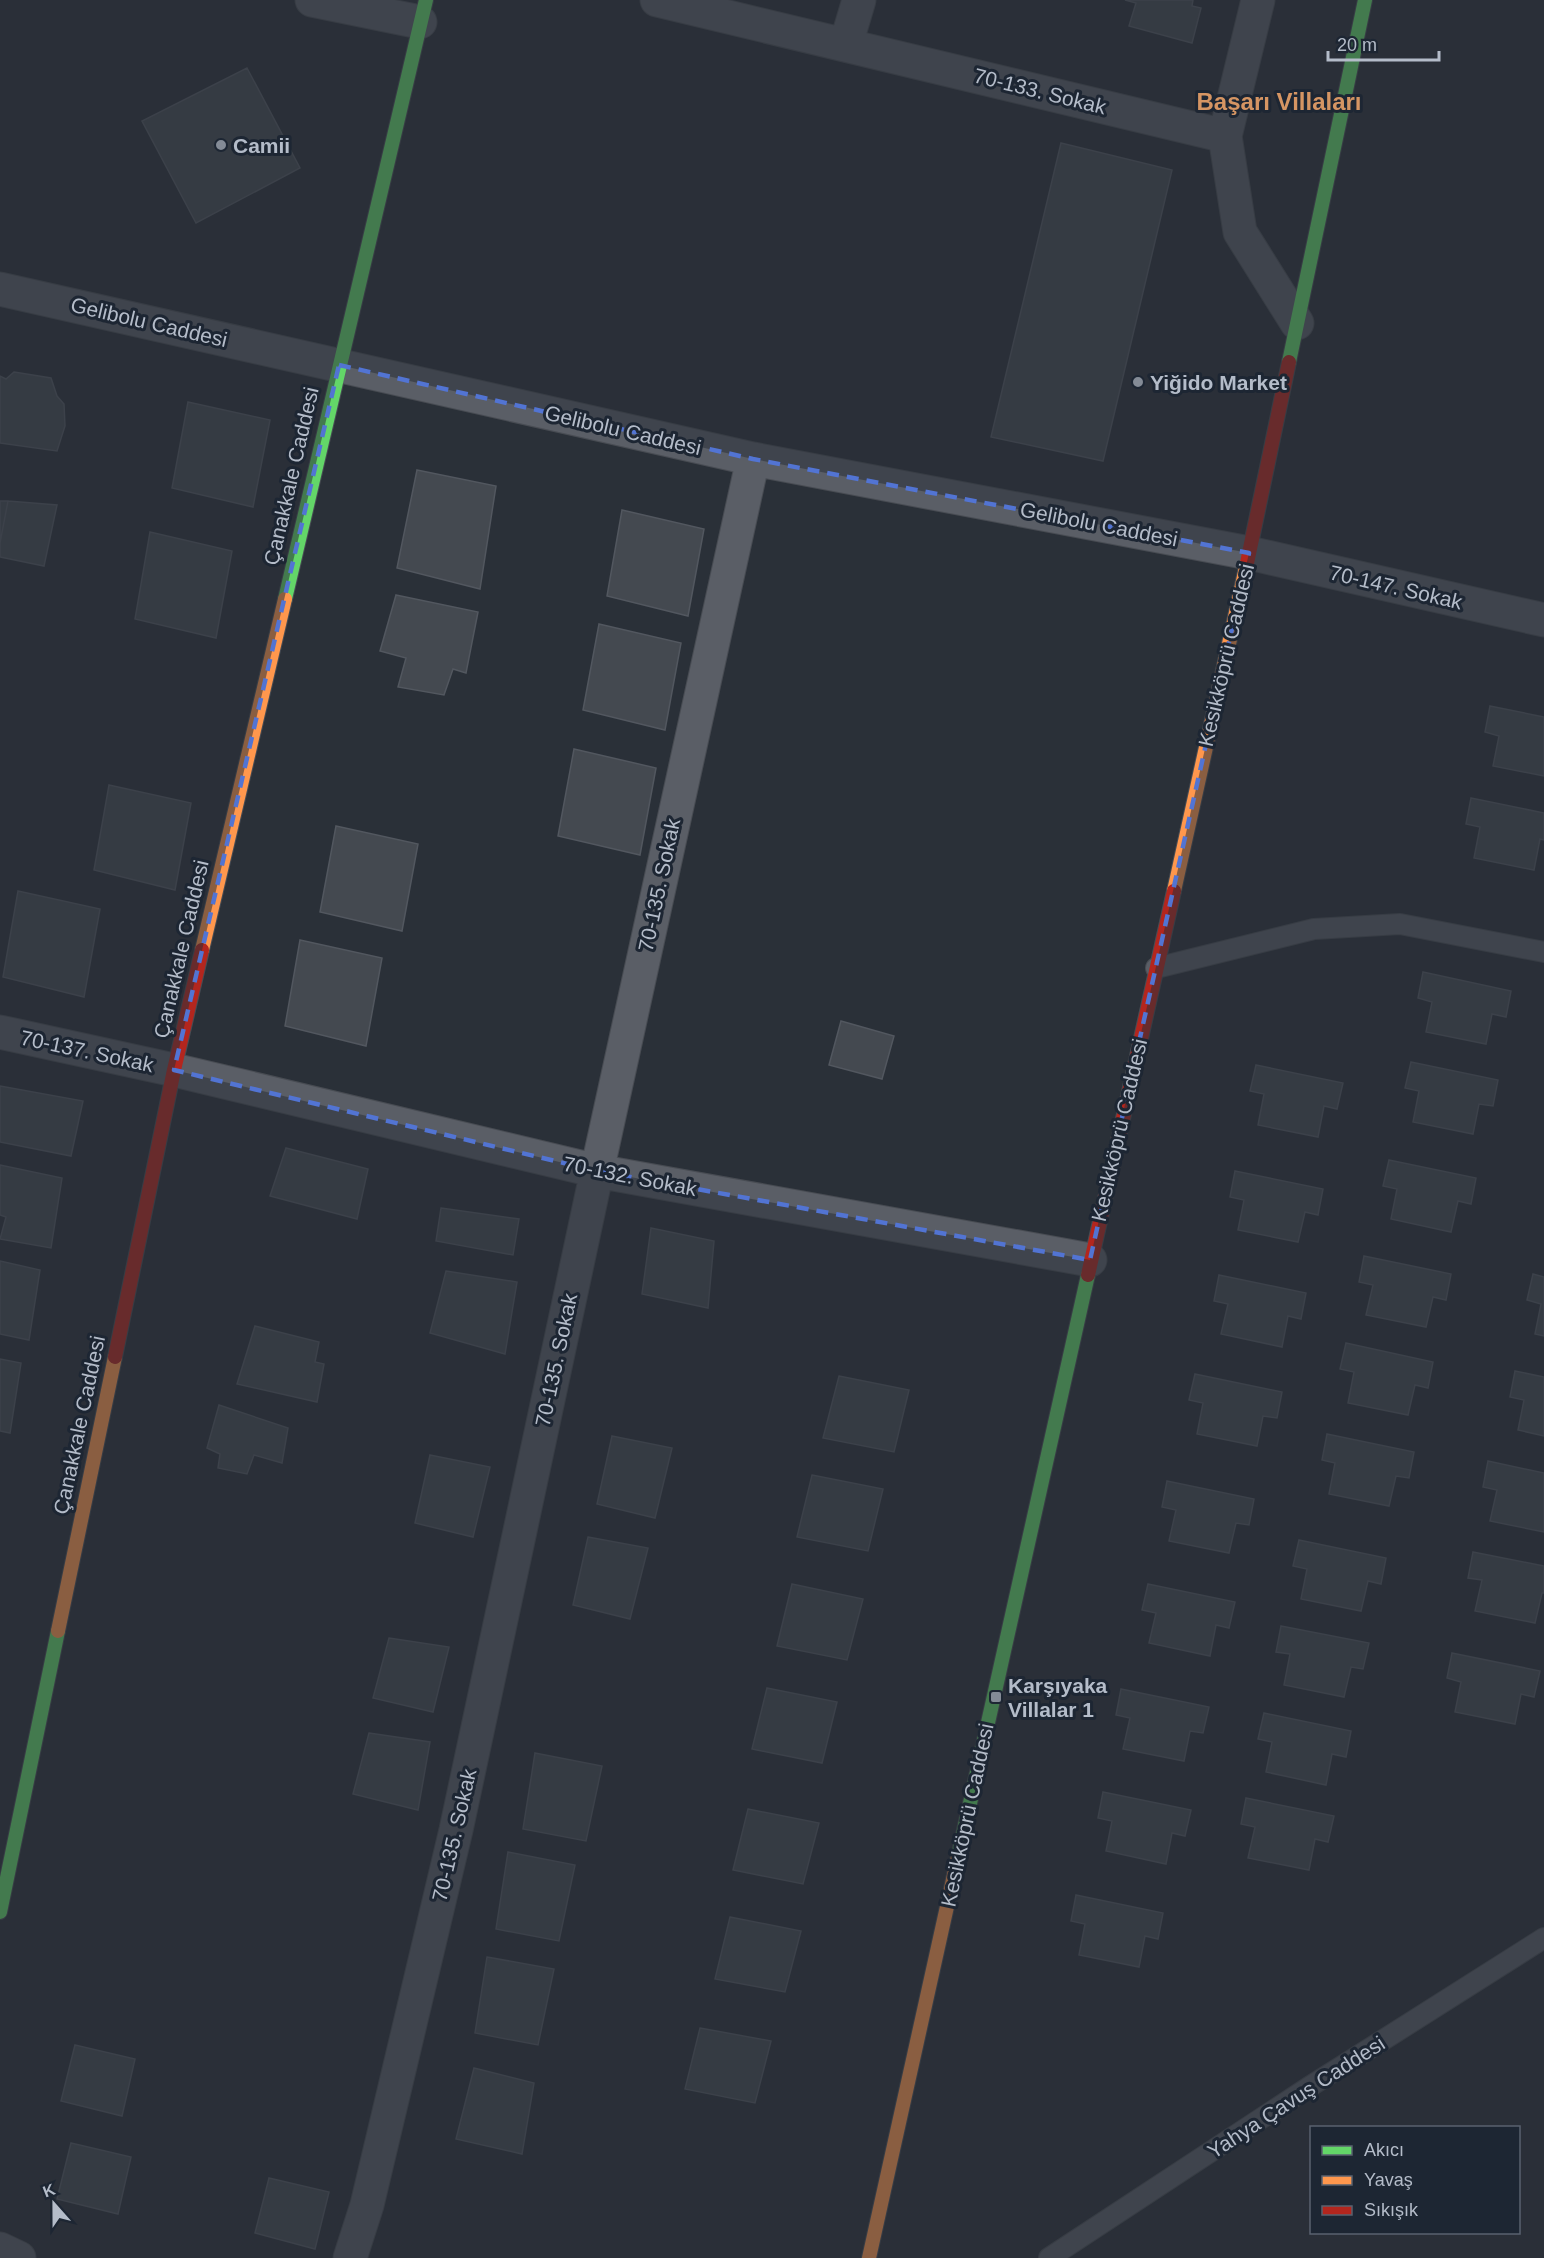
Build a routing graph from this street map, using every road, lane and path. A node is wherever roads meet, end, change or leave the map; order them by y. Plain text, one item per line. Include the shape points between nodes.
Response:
1 (312, 0) edge
2 (657, 0) edge
3 (859, 0) edge
4 (1258, 0) edge
5 (1365, 0) edge
6 (423, 11) edge
7 (846, 44) junction
8 (1225, 136) junction
9 (0, 288) edge
10 (1297, 323) junction
11 (339, 365) junction
12 (753, 459) junction
13 (1249, 553) junction
14 (1544, 620) edge
15 (1544, 952) edge
16 (1156, 968) junction
17 (0, 1032) edge
18 (174, 1070) junction
19 (597, 1171) junction
20 (1090, 1260) junction
21 (0, 1912) edge
22 (1544, 1938) edge
23 (0, 2249) edge
24 (19, 2258) edge
25 (350, 2258) edge
26 (869, 2258) edge
27 (1049, 2258) edge

1 - 6 street
2 - 7 street, 70-133. Sokak
3 - 7 street
4 - 8 street
5 - 10 street, Kesikköprü Caddesi
6 - 11 street, Çanakkale Caddesi
7 - 8 street, 70-133. Sokak
8 - 10 street via 1240,232
9 - 11 street, Gelibolu Caddesi
10 - 13 street, Kesikköprü Caddesi
11 - 12 street, Gelibolu Caddesi
11 - 18 street, Çanakkale Caddesi
12 - 13 street, Gelibolu Caddesi
12 - 19 street, 70-135. Sokak
13 - 14 street, 70-147. Sokak
13 - 16 street, Kesikköprü Caddesi
15 - 16 lane via 1400,924 1314,929
16 - 20 street, Kesikköprü Caddesi
17 - 18 street, 70-137. Sokak
18 - 19 street, 70-132. Sokak
18 - 21 street, Çanakkale Caddesi
19 - 20 street, 70-132. Sokak
19 - 25 street, 70-135. Sokak via 456,1830 367,2205
20 - 26 street, Kesikköprü Caddesi
22 - 27 lane, Yahya Çavuş Caddesi
23 - 24 street

